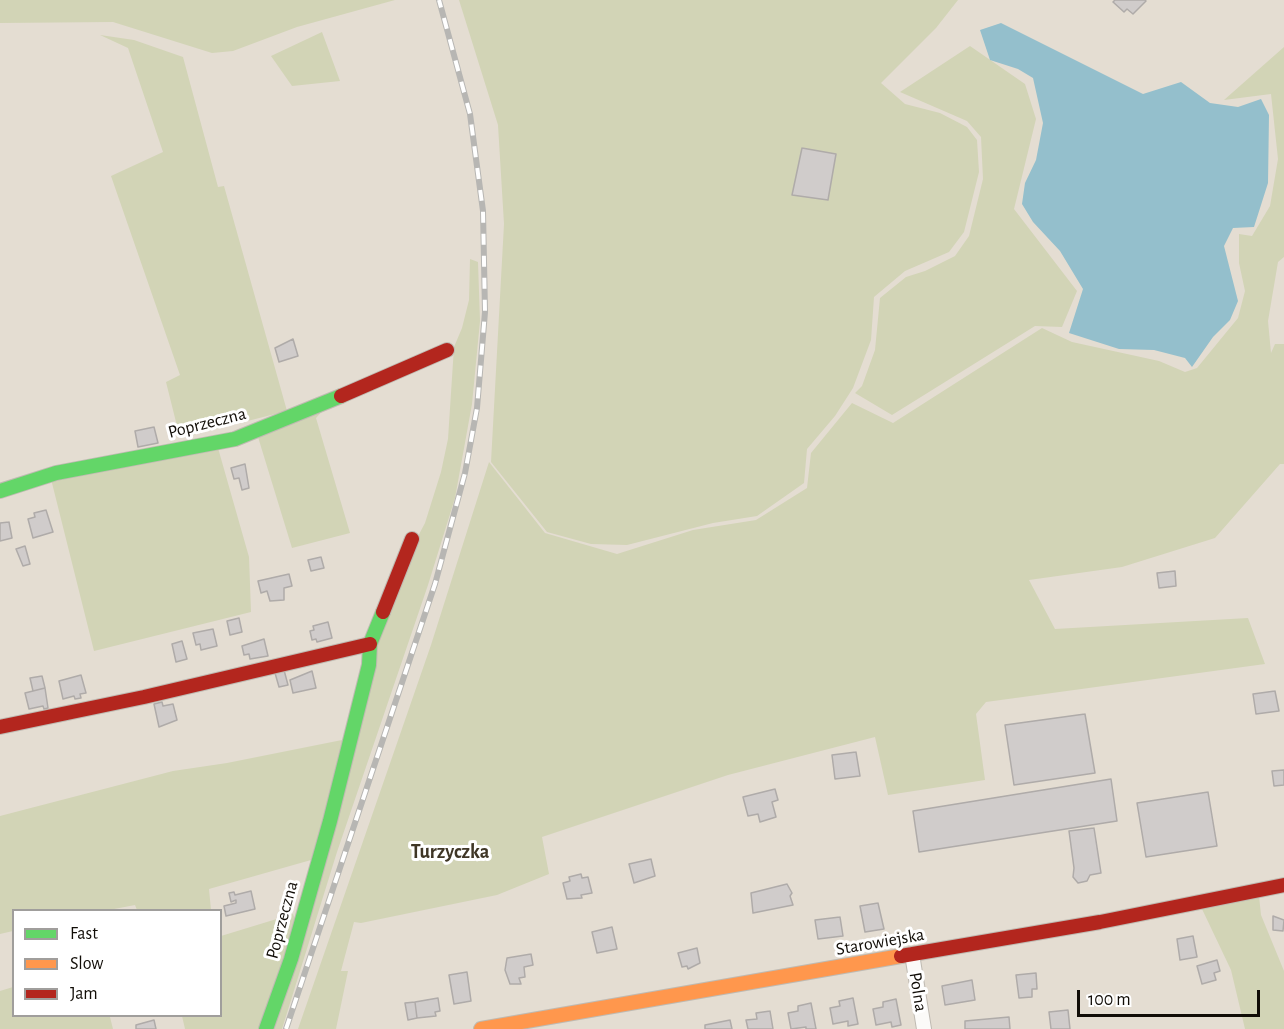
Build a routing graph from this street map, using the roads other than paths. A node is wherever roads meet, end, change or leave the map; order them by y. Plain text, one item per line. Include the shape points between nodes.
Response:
1 (447, 350) dead end
2 (0, 491) edge
3 (412, 539) dead end
4 (369, 644) junction
5 (0, 728) edge
6 (1284, 885) edge
7 (912, 954) junction
8 (266, 1029) edge
9 (481, 1029) edge
10 (924, 1029) edge

1 - 2 street, Poprzeczna via 235,439 56,474
3 - 4 street, Poprzeczna
4 - 5 street
4 - 8 street, Poprzeczna via 369,664 330,821 291,959
6 - 7 street, Starowiejska
7 - 9 street, Starowiejska
7 - 10 street, Polna

